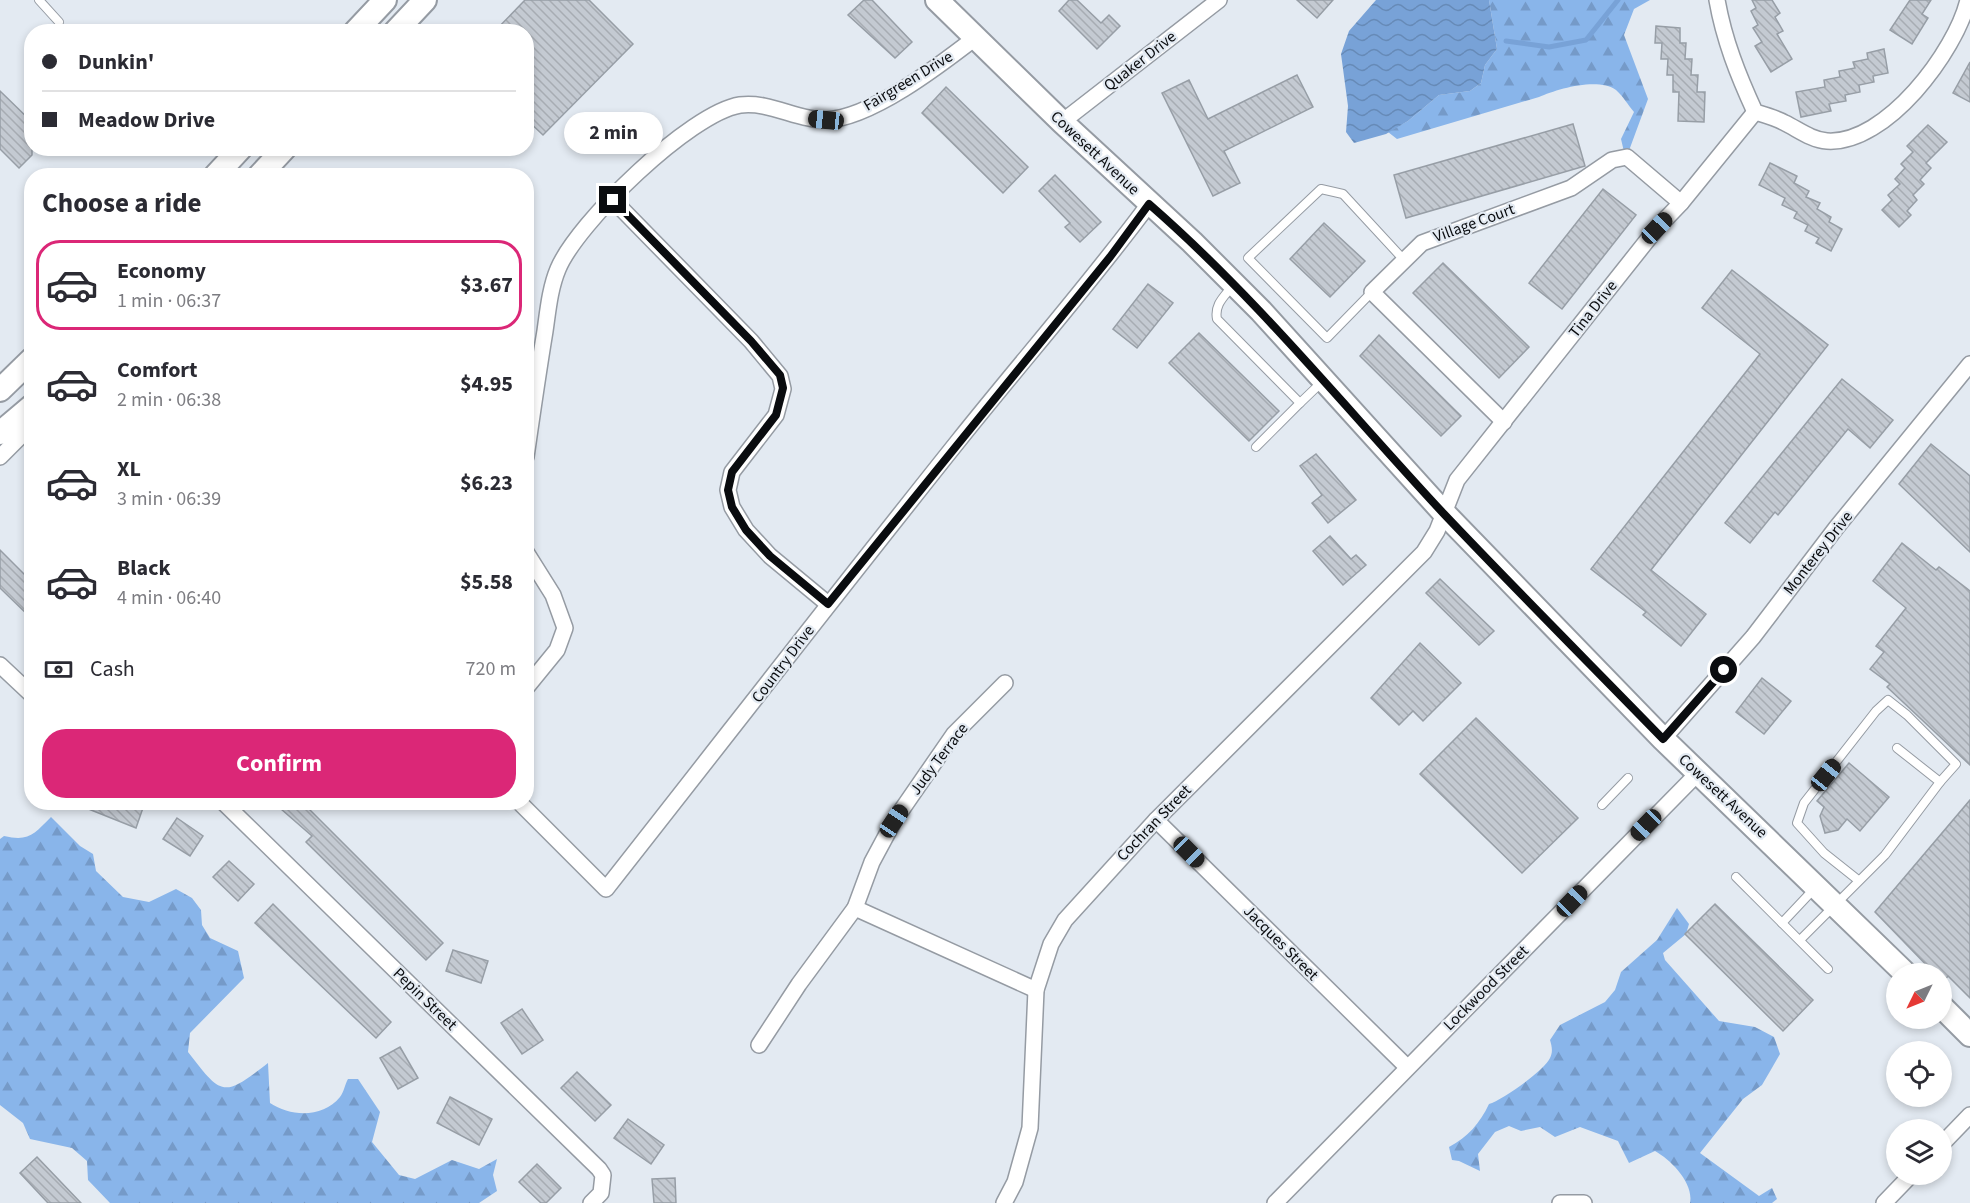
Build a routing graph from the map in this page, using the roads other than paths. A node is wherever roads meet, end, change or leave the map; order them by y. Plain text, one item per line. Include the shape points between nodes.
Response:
1 (39, 0) edge
2 (385, 0) edge
3 (424, 0) edge
4 (937, 0) edge
5 (1219, 0) edge
6 (1717, 0) edge
7 (1968, 0) edge
8 (58, 22) dead end
9 (362, 24) edge
10 (402, 24) edge
11 (975, 38) junction
12 (1755, 112) junction
13 (1062, 122) junction
14 (234, 156) edge
15 (278, 156) edge
16 (223, 168) edge
17 (266, 168) edge
18 (613, 200) junction
19 (1681, 203) junction
20 (1149, 204) junction
21 (1404, 260) junction
22 (1234, 284) junction
23 (1372, 292) junction
24 (1970, 364) edge
25 (24, 367) edge
26 (534, 368) edge
27 (1324, 380) junction
28 (0, 390) edge
29 (1300, 403) junction
30 (24, 413) edge
31 (1504, 422) junction
32 (0, 433) edge
33 (24, 433) edge
34 (1256, 447) dead end
35 (0, 457) edge
36 (1444, 513) junction
37 (534, 564) edge
38 (828, 604) junction
39 (0, 665) edge
40 (534, 677) edge
41 (1005, 683) dead end
42 (24, 688) edge
43 (1663, 739) junction
44 (1897, 748) dead end
45 (1697, 774) junction
46 (1628, 778) dead end
47 (1940, 782) junction
48 (1602, 805) dead end
49 (231, 810) edge
50 (527, 810) edge
51 (1156, 819) junction
52 (1736, 877) dead end
53 (1858, 880) junction
54 (1817, 886) junction
55 (1836, 904) junction
56 (855, 908) junction
57 (1782, 923) junction
58 (1800, 940) junction
59 (1895, 963) edge
60 (1828, 969) dead end
61 (1036, 990) junction
62 (1952, 1017) edge
63 (1970, 1035) edge
64 (759, 1045) dead end
65 (1407, 1067) junction
66 (1970, 1114) edge
67 (1952, 1133) edge
68 (1901, 1185) edge
69 (591, 1203) edge
70 (1004, 1203) edge
71 (1275, 1203) edge
72 (1560, 1203) edge
73 (1584, 1203) edge
74 (1884, 1203) edge

1 - 8 lane
2 - 9 main road
3 - 10 main road
4 - 11 main road, Cowesett Avenue
5 - 13 street, Quaker Drive
6 - 12 street via 1728,46
7 - 12 street via 1958,33 1925,81 1895,112 1868,130 1829,141 1815,139
11 - 13 main road, Cowesett Avenue
11 - 18 street, Fairgreen Drive via 898,92 855,113 826,120 741,105 716,113 660,152
12 - 19 street, Tina Drive
13 - 20 main road, Cowesett Avenue
14 - 16 main road
15 - 17 main road
18 - 26 street, Fairgreen Drive via 569,248 558,269
18 - 38 street via 780,375 783,388 776,415 732,472 728,490 732,507 746,530 770,556
19 - 21 street, Village Court via 1627,157 1612,160 1572,188 1422,243
19 - 31 street, Tina Drive
20 - 22 main road, Cowesett Avenue
20 - 38 street, Country Drive
21 - 23 street, Village Court
21 - 23 lane via 1343,194 1321,189 1248,258 1327,338
22 - 27 main road, Cowesett Avenue
22 - 29 lane via 1215,311 1217,319
23 - 31 street
24 - 43 street, Monterey Drive via 1753,637
25 - 28 main road
27 - 29 lane
27 - 36 main road, Cowesett Avenue
29 - 34 lane
30 - 32 main road
31 - 36 street, Tina Drive via 1457,480
33 - 35 street
36 - 43 main road, Cowesett Avenue
36 - 51 street, Cochran Street via 1424,552
37 - 40 street via 554,595 565,628 557,650
38 - 50 street, Country Drive via 606,889
39 - 42 street
41 - 56 street, Judy Terrace via 954,734 894,821 872,862
43 - 45 main road, Cowesett Avenue
44 - 47 lane
45 - 54 main road, Cowesett Avenue
45 - 65 street, Lockwood Street
46 - 48 lane
47 - 53 lane via 1886,855
47 - 53 lane via 1956,764 1888,700 1804,803 1797,824 1824,854
49 - 69 street, Pepin Street via 599,1169 603,1175 601,1193
51 - 61 street, Cochran Street via 1065,920 1051,944
51 - 65 street, Jacques Street
52 - 57 lane
53 - 55 lane
54 - 55 main road, Cowesett Avenue
54 - 57 lane
55 - 58 lane
55 - 59 main road, Cowesett Avenue
56 - 61 street
56 - 64 street, Judy Terrace
57 - 58 lane
58 - 60 lane
61 - 70 street, Cochran Street via 1030,1128 1015,1182
62 - 63 main road
65 - 71 street, Lockwood Street
66 - 67 street
68 - 74 street
72 - 73 street

